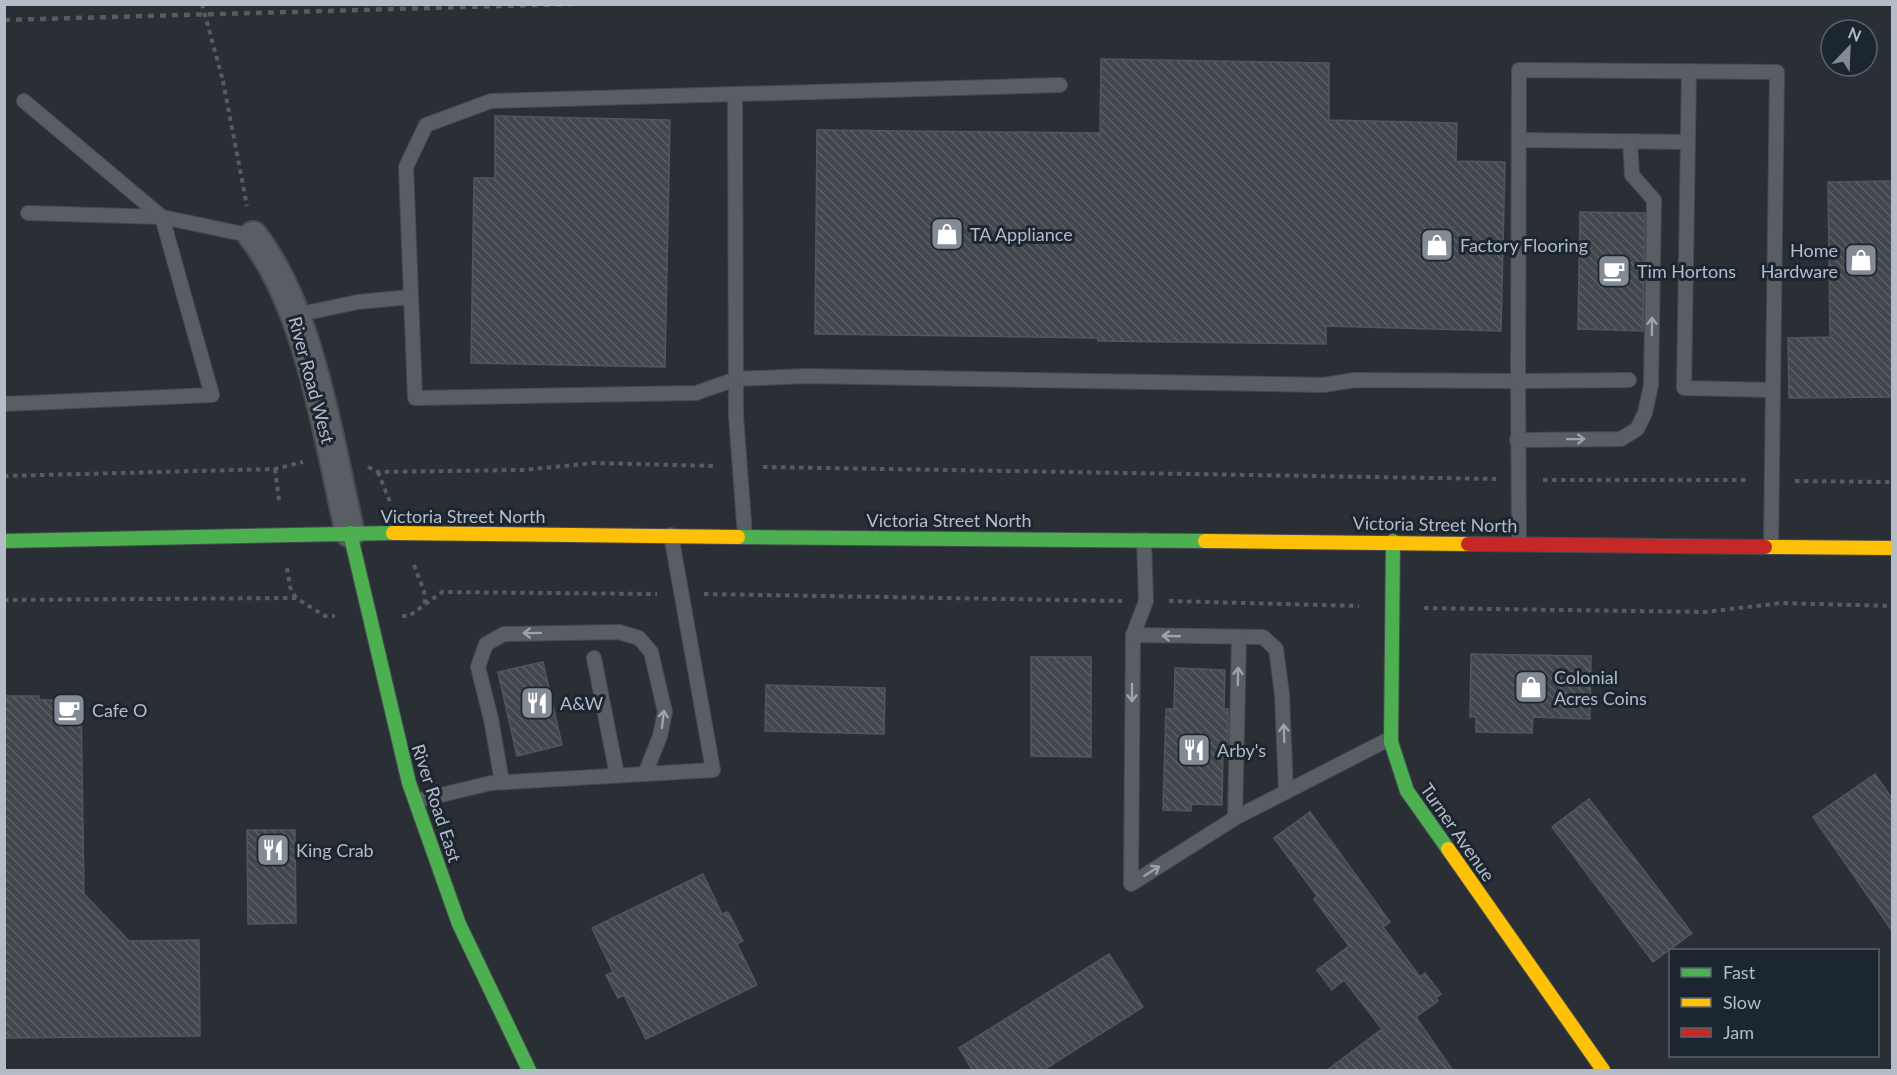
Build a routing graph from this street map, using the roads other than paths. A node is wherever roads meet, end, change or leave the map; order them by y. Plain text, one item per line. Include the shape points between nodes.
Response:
1 (1689, 71) junction
2 (1060, 85) dead end
3 (735, 94) junction
4 (24, 101) dead end
5 (1519, 140) junction
6 (1630, 141) junction
7 (1687, 142) junction
8 (28, 213) dead end
9 (162, 217) junction
10 (253, 236) joint
11 (411, 297) junction
12 (296, 315) junction
13 (736, 379) junction
14 (1629, 380) dead end
15 (1518, 381) junction
16 (1772, 390) junction
17 (4, 404) edge
18 (1517, 440) junction
19 (350, 533) junction
20 (671, 535) junction
21 (745, 536) junction
22 (1144, 539) junction
23 (4, 541) edge
24 (1393, 541) junction
25 (1519, 543) junction
26 (1771, 546) junction
27 (1893, 548) edge
28 (1133, 635) junction
29 (1239, 638) junction
30 (594, 658) dead end
31 (1391, 738) junction
32 (645, 774) junction
33 (617, 775) junction
34 (502, 782) junction
35 (1286, 792) junction
36 (415, 801) junction
37 (1235, 818) junction
38 (529, 1071) edge
39 (1603, 1071) edge

1 - 5 lane via 1519,70
1 - 7 lane
1 - 16 lane via 1777,72
2 - 3 lane
3 - 11 lane via 491,101 426,125 406,167
3 - 13 lane
4 - 9 lane
5 - 6 lane
5 - 15 lane
6 - 7 lane
18 -> 6 lane via 1621,439 1637,429 1645,413 1651,385 1654,200 1632,175
7 - 16 lane via 1684,388
8 - 9 lane
9 - 10 lane
9 - 17 lane via 212,395
10 - 12 street, River Road West via 270,258
11 - 12 lane via 358,302
11 - 13 lane via 415,398 696,393
12 - 19 street, River Road West
13 - 15 lane via 806,376 1323,385 1355,380
13 - 21 lane
14 - 15 lane
15 - 18 lane
16 - 26 lane
18 - 25 lane
19 - 20 main road, Victoria Street North
19 - 23 main road, Victoria Street North
19 - 36 main road, River Road East
20 - 21 main road, Victoria Street North
20 - 32 lane via 713,770
21 - 22 main road, Victoria Street North
22 - 24 main road, Victoria Street North
22 - 28 lane via 1146,601
24 - 25 main road, Victoria Street North
24 - 31 main road, Turner Avenue
25 - 26 main road, Victoria Street North
26 - 27 main road, Victoria Street North
29 -> 28 lane
28 -> 37 lane via 1131,884
35 -> 29 lane via 1276,649 1263,637
37 -> 29 lane
30 - 33 lane
31 - 35 lane
31 - 39 main road, Turner Avenue via 1407,791
32 - 33 lane
32 -> 34 lane via 665,712 651,652 639,638 619,632 504,634 486,644 478,667
33 - 34 lane
34 - 36 lane
35 - 37 lane
36 - 38 main road, River Road East via 459,924

